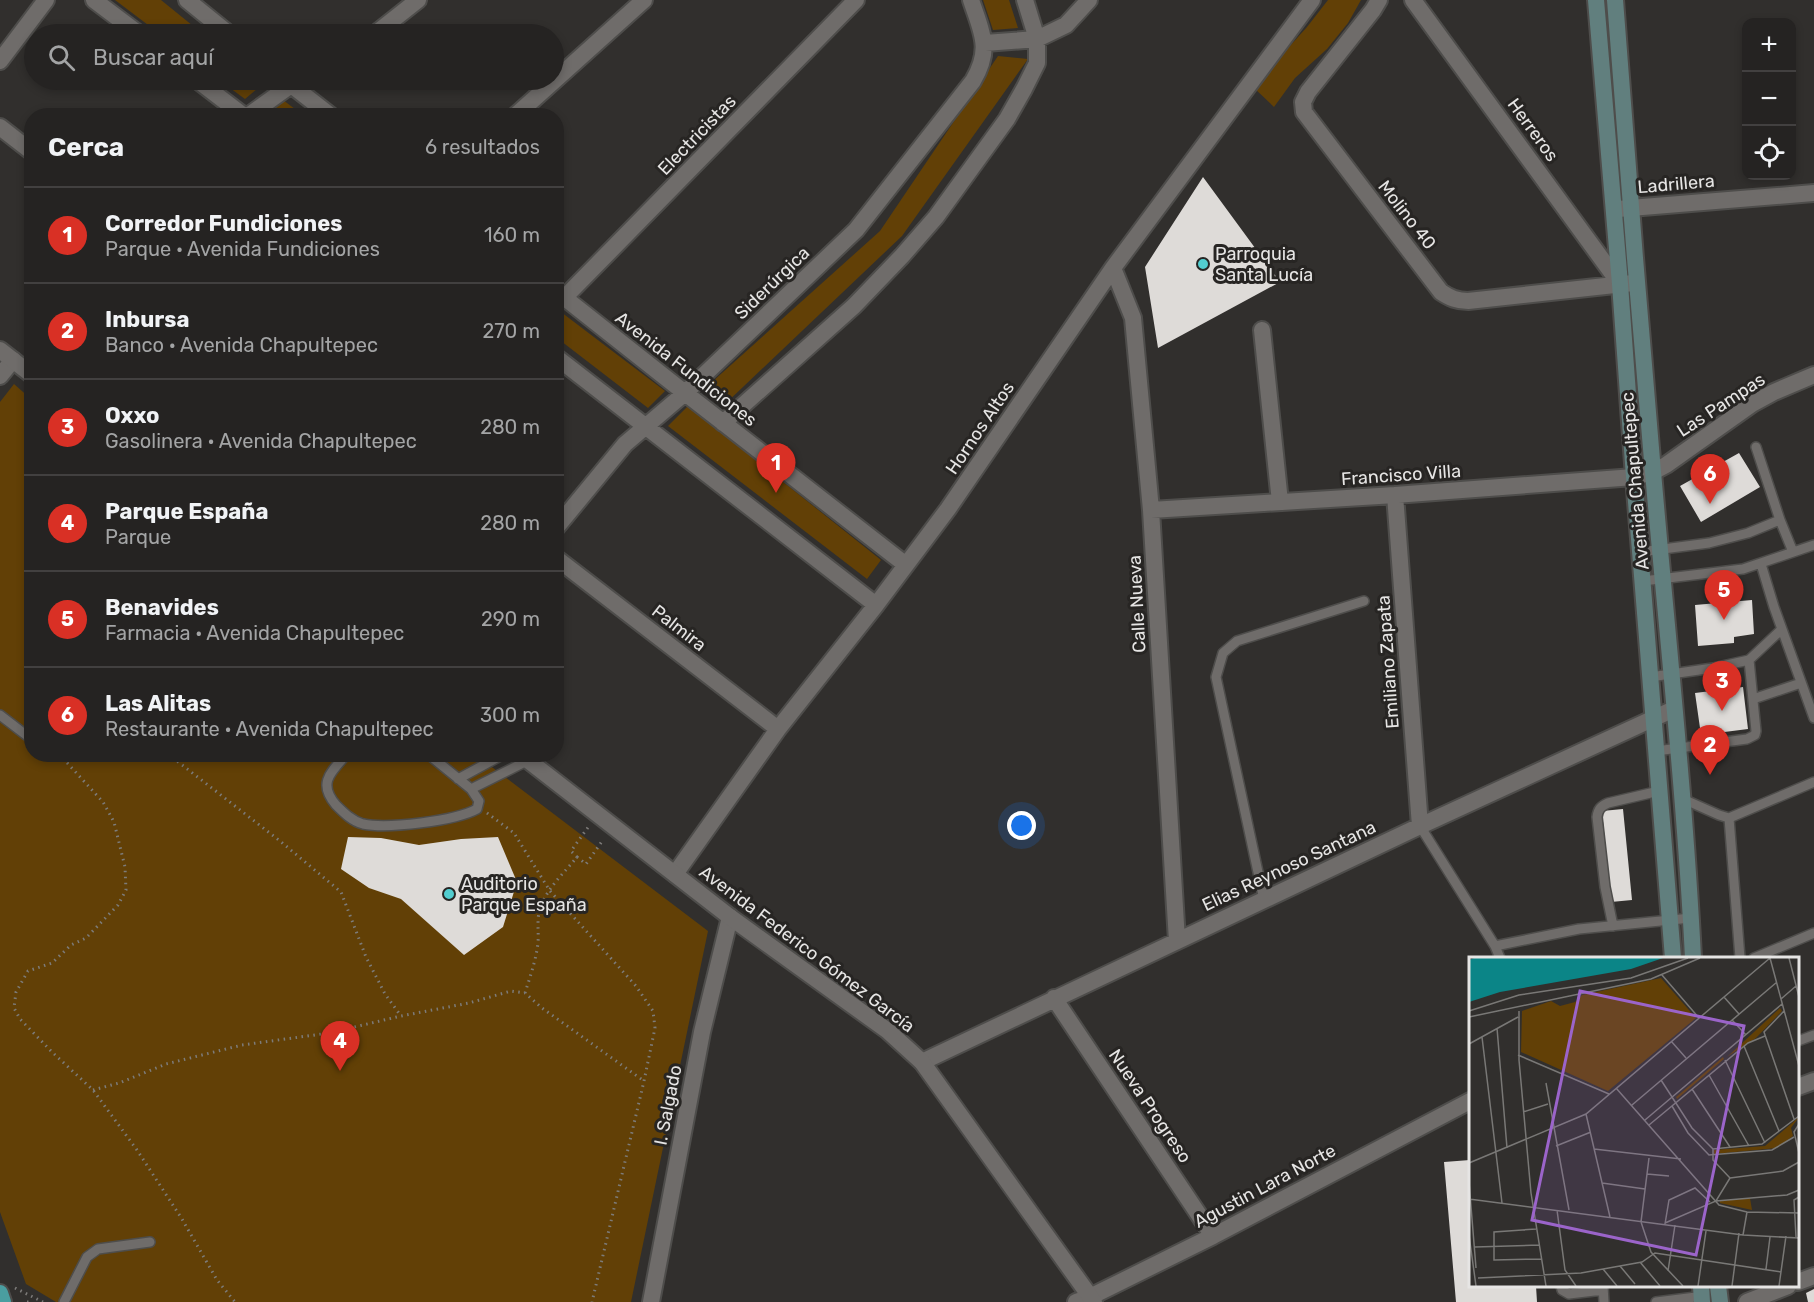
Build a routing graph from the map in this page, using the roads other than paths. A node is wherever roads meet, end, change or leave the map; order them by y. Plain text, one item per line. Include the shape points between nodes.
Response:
1 (46, 0) edge
2 (94, 0) edge
3 (187, 0) edge
4 (418, 0) edge
5 (644, 0) edge
6 (855, 0) edge
7 (971, 0) edge
8 (1025, 0) edge
9 (1089, 0) edge
10 (1312, 0) edge
11 (1379, 0) edge
12 (1413, 0) edge
13 (1596, 0) edge
14 (1615, 0) edge
15 (28, 24) edge
16 (126, 24) edge
17 (217, 24) edge
18 (388, 24) edge
19 (24, 29) edge
20 (1037, 39) junction
21 (985, 43) junction
22 (0, 61) edge
23 (564, 72) edge
24 (210, 90) edge
25 (281, 90) edge
26 (303, 90) edge
27 (544, 90) edge
28 (234, 108) edge
29 (258, 108) edge
30 (322, 108) edge
31 (524, 108) edge
32 (0, 127) edge
33 (24, 146) edge
34 (1814, 193) edge
35 (1622, 208) junction
36 (1113, 268) junction
37 (1629, 283) junction
38 (564, 291) edge
39 (564, 296) edge
40 (1262, 330) dead end
41 (6, 355) edge
42 (564, 363) edge
43 (24, 369) edge
44 (1814, 375) edge
45 (0, 376) edge
46 (685, 393) junction
47 (723, 423) junction
48 (645, 426) junction
49 (1756, 447) dead end
50 (1653, 472) junction
51 (1634, 477) junction
52 (1395, 495) junction
53 (1280, 502) junction
54 (1151, 510) junction
55 (564, 518) edge
56 (1780, 520) junction
57 (1814, 545) edge
58 (1660, 549) junction
59 (1640, 552) junction
60 (1793, 552) junction
61 (564, 564) edge
62 (1761, 564) junction
63 (906, 566) junction
64 (1663, 579) junction
65 (1643, 581) junction
66 (1364, 601) dead end
67 (876, 605) junction
68 (1782, 629) junction
69 (1749, 660) junction
70 (1713, 669) junction
71 (1672, 675) junction
72 (1650, 677) junction
73 (1801, 683) junction
74 (1717, 690) dead end
75 (1810, 698) edge
76 (1753, 699) junction
77 (1674, 709) junction
78 (0, 715) edge
79 (1654, 718) junction
80 (1814, 718) edge
81 (778, 729) junction
82 (24, 733) edge
83 (1678, 748) junction
84 (1656, 751) junction
85 (340, 762) edge
86 (438, 762) edge
87 (489, 762) edge
88 (517, 762) edge
89 (529, 762) edge
90 (458, 779) junction
91 (1814, 782) edge
92 (471, 789) junction
93 (1659, 791) junction
94 (1683, 799) junction
95 (1729, 818) junction
96 (1420, 826) junction
97 (1687, 855) junction
98 (675, 874) junction
99 (1264, 900) junction
100 (730, 917) junction
101 (1691, 918) junction
102 (1670, 920) junction
103 (1613, 926) junction
104 (1814, 933) edge
105 (1177, 941) junction
106 (1495, 946) junction
107 (1500, 957) edge
108 (1673, 957) edge
109 (1693, 957) edge
110 (1740, 957) edge
111 (1756, 957) edge
112 (1054, 998) junction
113 (1814, 1035) edge
114 (1799, 1040) edge
115 (922, 1062) junction
116 (1814, 1081) edge
117 (1799, 1086) edge
118 (1469, 1102) edge
119 (1213, 1236) junction
120 (150, 1242) dead end
121 (1814, 1276) edge
122 (1799, 1281) edge
123 (1561, 1287) edge
124 (1786, 1287) edge
125 (1603, 1288) edge
126 (7, 1290) edge
127 (1702, 1294) edge
128 (1719, 1294) edge
129 (1087, 1300) edge
130 (3, 1302) edge
131 (64, 1302) edge
132 (651, 1302) edge
133 (1604, 1302) edge
134 (1656, 1302) edge
135 (1748, 1302) edge

1 - 15 street
2 - 16 street
3 - 17 street
4 - 18 street
5 - 23 street
6 - 38 street, Electricistas
7 - 21 street
8 - 20 street
9 - 20 street via 1066,25
10 - 36 street, Hornos Altos
11 - 37 street, Molino 40 via 1308,92 1304,112 1441,292 1468,301
12 - 37 street, Herreros
13 - 35 main road
14 - 35 main road, Avenida Chapultepec
19 - 22 street
20 - 21 street
20 - 47 street via 1037,63 1013,109 936,218 854,306
21 - 46 street, Siderúrgica via 984,59 974,81 856,230
24 - 28 street
25 - 29 street
26 - 30 street
27 - 31 street
32 - 33 street
34 - 35 street, Ladrillera
35 - 37 main road, Avenida Chapultepec
36 - 54 street, Calle Nueva via 1133,318
36 - 63 street, Hornos Altos
37 - 50 main road, Avenida Chapultepec
37 - 51 main road
39 - 46 street, Avenida Fundiciones
40 - 53 street
41 - 43 street
41 - 45 street
42 - 48 street
44 - 50 street, Las Pampas via 1752,404
46 - 47 street, Avenida Fundiciones
46 - 48 street, Siderúrgica
47 - 63 street, Avenida Fundiciones
48 - 55 street, Siderúrgica via 625,444
48 - 67 street
49 - 56 lane
50 - 51 street, Francisco Villa
50 - 58 main road, Avenida Chapultepec
51 - 52 street, Francisco Villa
51 - 59 main road
52 - 53 street, Francisco Villa
52 - 96 street, Emiliano Zapata
53 - 54 street, Francisco Villa
54 - 105 street, Calle Nueva
56 - 58 lane via 1709,543
56 - 60 lane
57 - 60 lane
58 - 59 lane
58 - 64 main road, Avenida Chapultepec
59 - 65 main road
60 - 62 lane
61 - 81 street, Palmira
62 - 64 lane
62 - 68 lane
63 - 67 street, Hornos Altos
64 - 65 lane
64 - 71 main road, Avenida Chapultepec
65 - 72 main road
66 - 99 lane via 1237,641 1223,653 1216,677
67 - 81 street, Hornos Altos
68 - 69 lane
68 - 73 lane
69 - 70 lane
69 - 76 lane
70 - 71 lane
70 - 74 lane
71 - 72 lane
71 - 77 main road, Avenida Chapultepec
72 - 79 main road
73 - 75 lane
73 - 76 lane
75 - 80 lane
76 - 83 lane via 1755,735
77 - 79 street, Elias Reynoso Santana
77 - 83 main road, Avenida Chapultepec
78 - 82 lane
79 - 84 main road
79 - 96 street, Elias Reynoso Santana
81 - 98 street, Hornos Altos
83 - 84 lane
83 - 94 main road, Avenida Chapultepec
84 - 93 main road
85 - 92 lane via 328,777 326,789 343,813 362,824 434,821 472,811 479,801
86 - 90 lane
87 - 90 lane
88 - 92 lane
89 - 98 street, Avenida Federico Gómez García
90 - 92 lane
91 - 95 lane
93 - 97 main road via 1672,804
93 - 102 main road
93 - 103 lane via 1608,803 1598,811
94 - 95 lane
94 - 97 main road, Avenida Chapultepec
95 - 110 lane
96 - 99 street, Elias Reynoso Santana
96 - 106 lane
97 - 101 main road, Avenida Chapultepec
98 - 100 street, Avenida Federico Gómez García
99 - 105 street, Elias Reynoso Santana
100 - 115 street, Avenida Federico Gómez García via 888,1031
100 - 132 street, I. Salgado via 702,1032
101 - 102 lane
101 - 109 main road, Avenida Chapultepec
102 - 103 lane
102 - 108 main road
103 - 106 lane
104 - 111 lane
105 - 112 street, Elias Reynoso Santana
106 - 107 lane
112 - 115 street, Elias Reynoso Santana
112 - 119 street, Nueva Progreso
113 - 114 lane
115 - 129 street, Avenida Federico Gómez García
116 - 117 street
118 - 119 street, Agustin Lara Norte
119 - 129 street, Agustin Lara Norte
120 - 131 lane via 98,1249 87,1257
121 - 122 street
123 - 125 lane via 1569,1294
124 - 135 street
125 - 133 lane
126 - 130 highway
127 - 128 lane
127 - 134 lane

